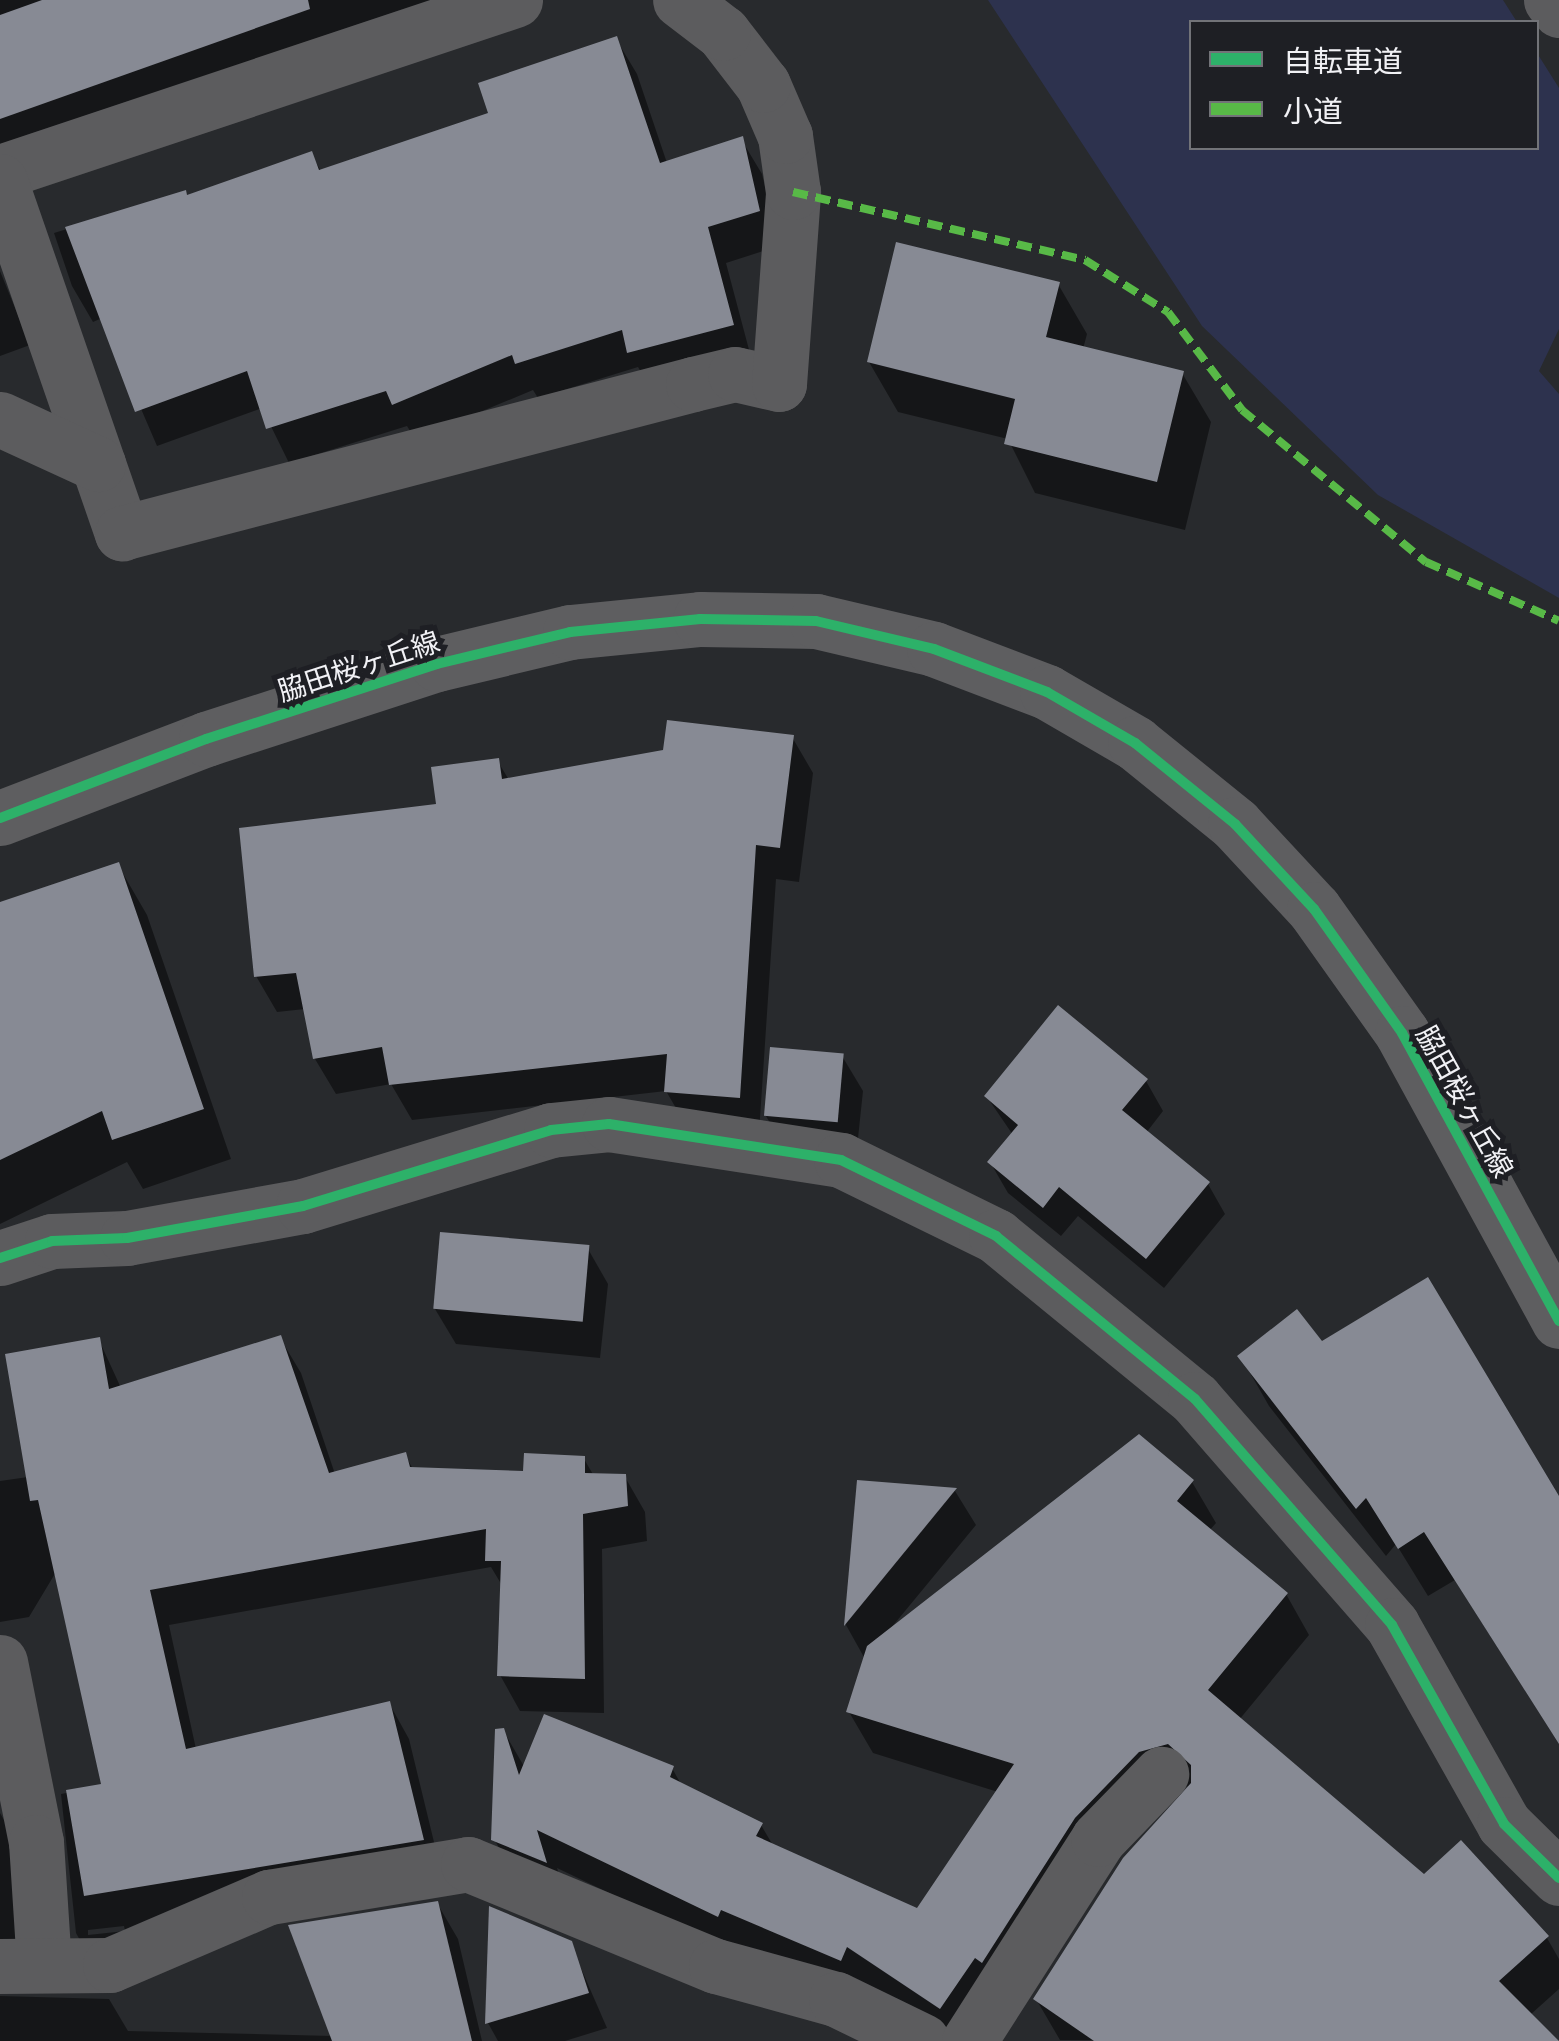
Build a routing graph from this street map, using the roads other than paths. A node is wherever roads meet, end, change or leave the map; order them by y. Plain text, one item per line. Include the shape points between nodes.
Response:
1 (515, 0) edge
2 (680, 0) edge
3 (1551, 0) edge
4 (1559, 10) edge
5 (0, 172) edge
6 (0, 181) edge
7 (0, 419) edge
8 (98, 464) junction
9 (0, 818) edge
10 (0, 1258) edge
11 (1559, 1322) edge
12 (0, 1662) edge
13 (1161, 1774) dead end
14 (1559, 1878) edge
15 (22, 1966) edge
16 (922, 2041) edge
17 (969, 2041) edge

1 - 5 street
2 - 8 street via 723,33 763,85 784,136 793,192 780,384 735,374 707,380 122,533
3 - 4 street
6 - 8 street
7 - 8 street
9 - 11 street, 脇田桜ヶ丘線 via 259,722 437,664 570,632 700,619 816,621 934,648 1047,692 1135,743 1235,824 1314,909 1402,1033
10 - 14 street via 52,1241 127,1238 303,1206 551,1130 609,1124 841,1160 996,1236 1195,1398 1392,1625 1504,1824
12 - 15 street via 36,1842
13 - 17 street via 1098,1838
15 - 16 street via 110,1965 268,1897 468,1864 716,1966 836,1998

